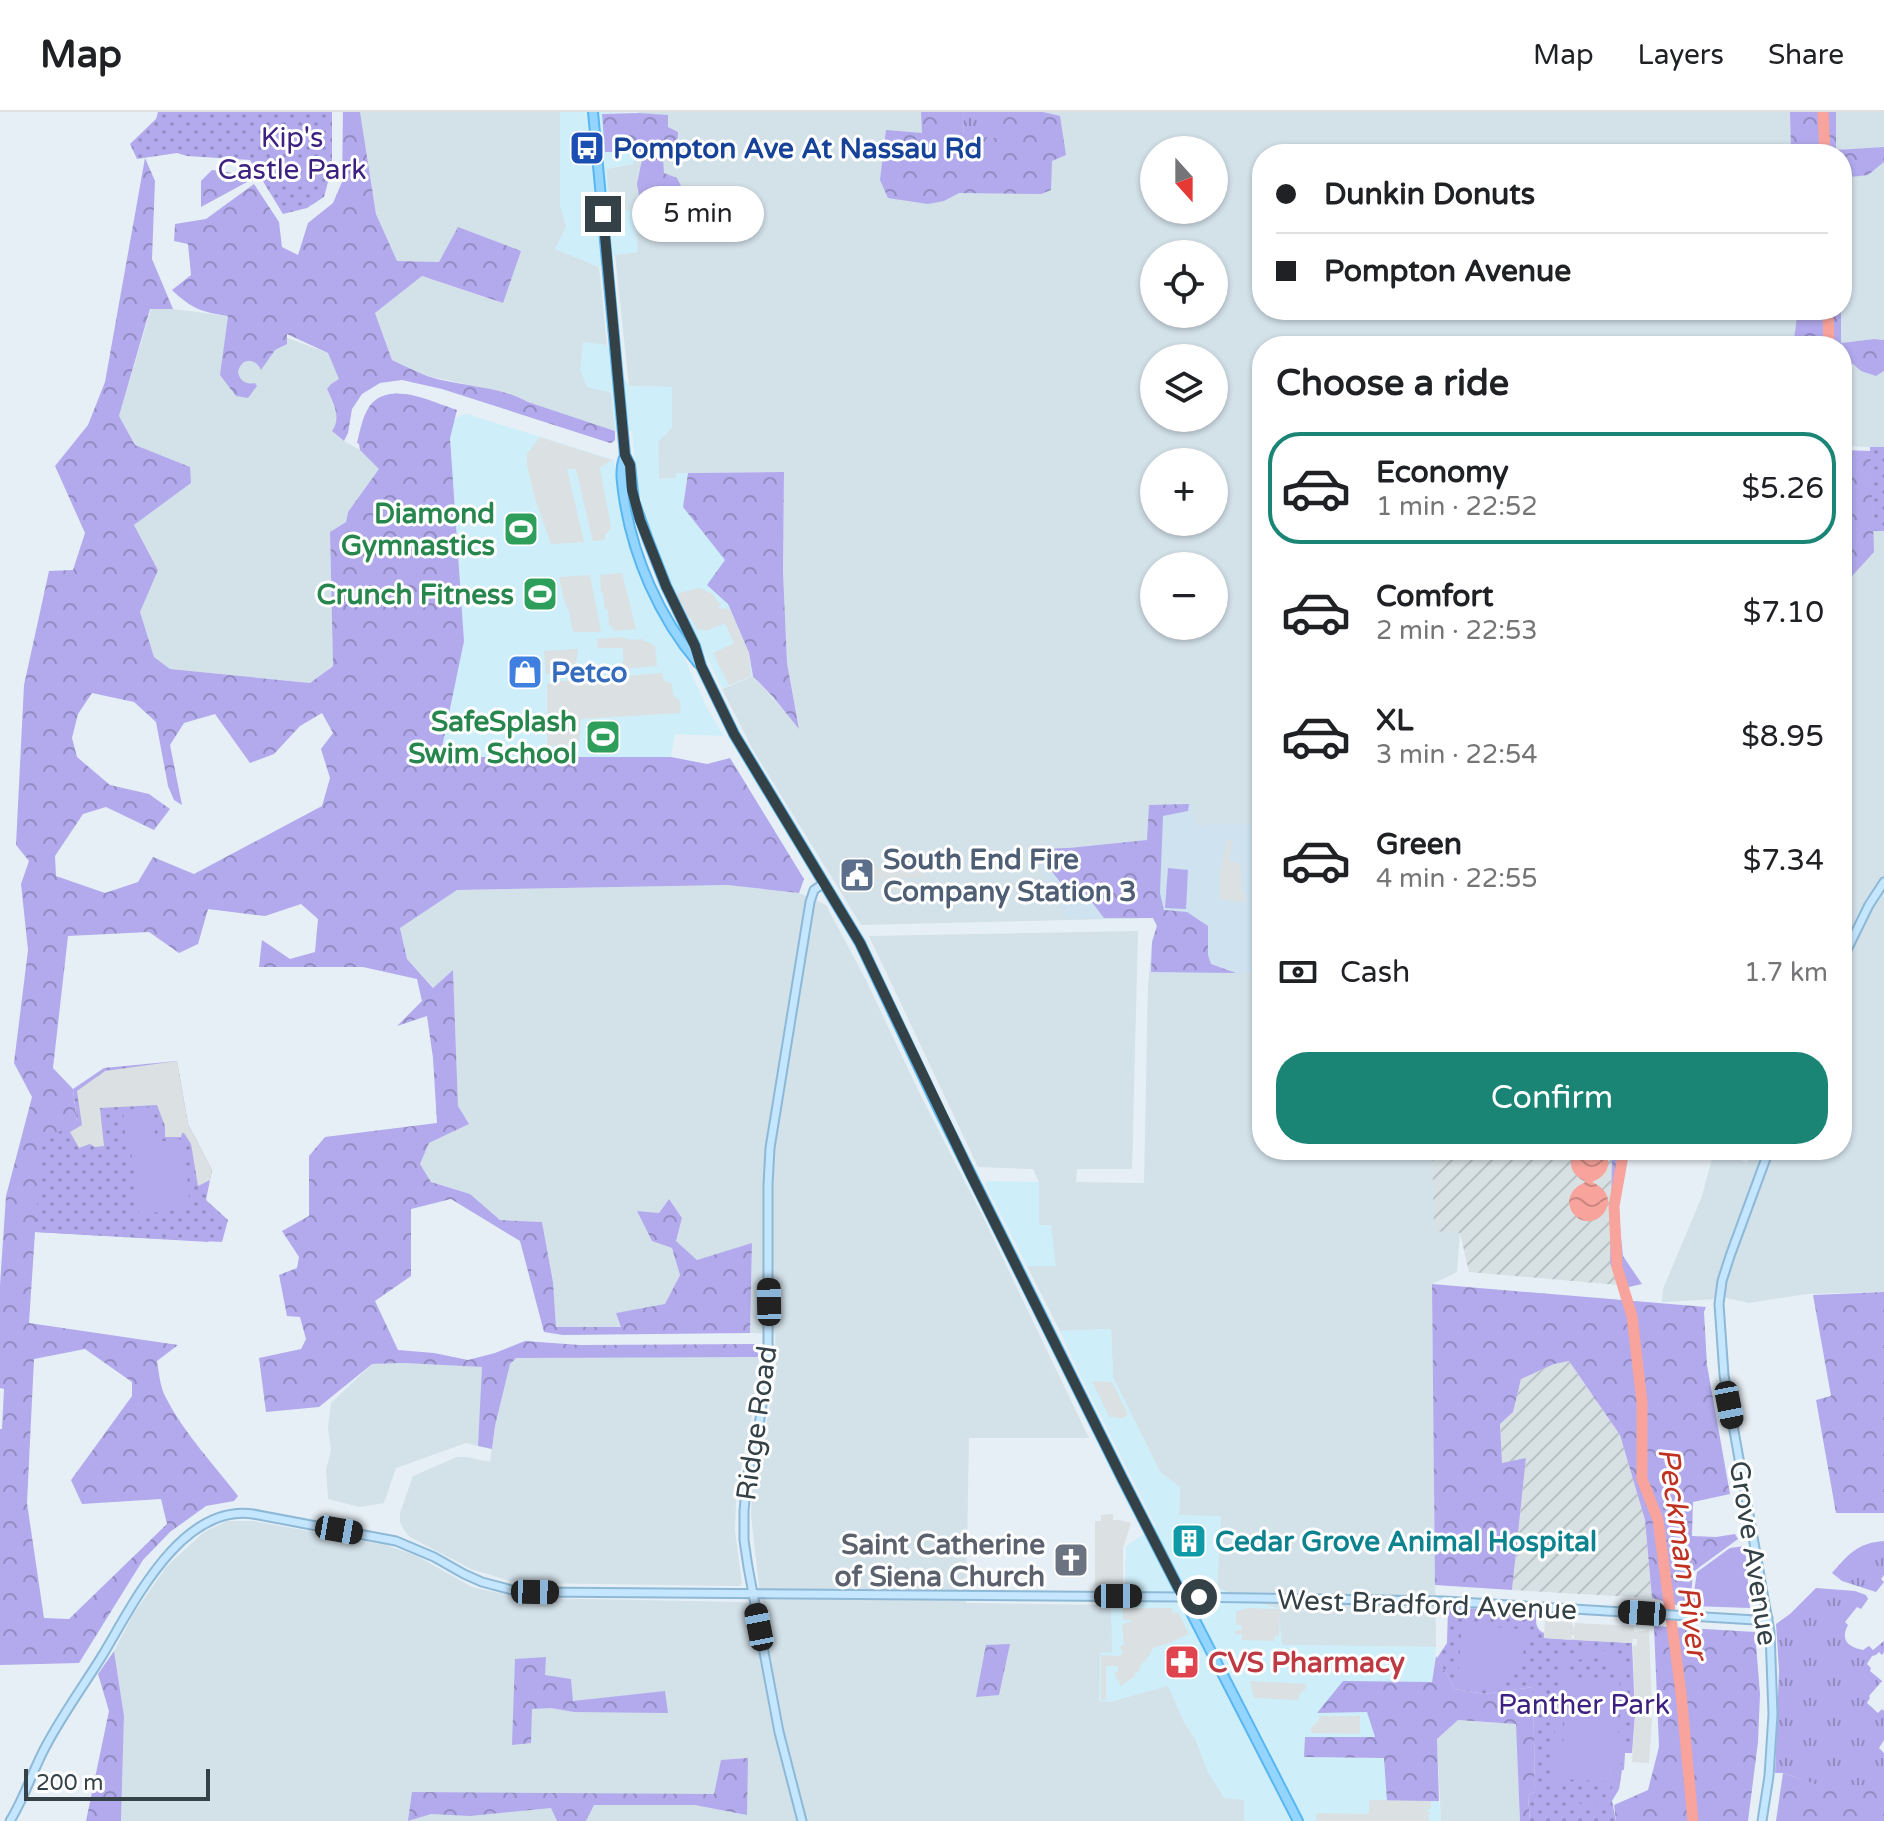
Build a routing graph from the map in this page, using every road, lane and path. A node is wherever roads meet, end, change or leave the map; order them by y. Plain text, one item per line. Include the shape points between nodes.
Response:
1 (593, 112) edge
2 (625, 455) junction
3 (701, 666) junction
4 (1884, 882) edge
5 (824, 883) junction
6 (1852, 940) edge
7 (1765, 1160) edge
8 (753, 1594) junction
9 (1183, 1597) junction
10 (1768, 1618) junction
11 (10, 1821) edge
12 (802, 1821) edge
13 (1298, 1821) edge
14 (1762, 1821) edge

1 - 2 main road
2 - 3 main road via 640,520
2 - 3 main road via 623,490 640,559 663,610
3 - 5 main road via 745,755
4 - 6 street
5 - 8 street, Ridge Road via 810,902 769,1160 768,1361 744,1511
5 - 9 main road via 860,943
7 - 10 street, Grove Avenue via 1730,1256 1719,1304 1724,1375
8 - 9 street, West Bradford Avenue
8 - 11 street, West Bradford Avenue via 512,1590 473,1578 396,1541 241,1513 223,1516 178,1545 153,1572 47,1744
8 - 12 street, Ridge Road
9 - 10 street, West Bradford Avenue via 1443,1601
9 - 13 main road
10 - 14 street, Grove Avenue via 1773,1714

